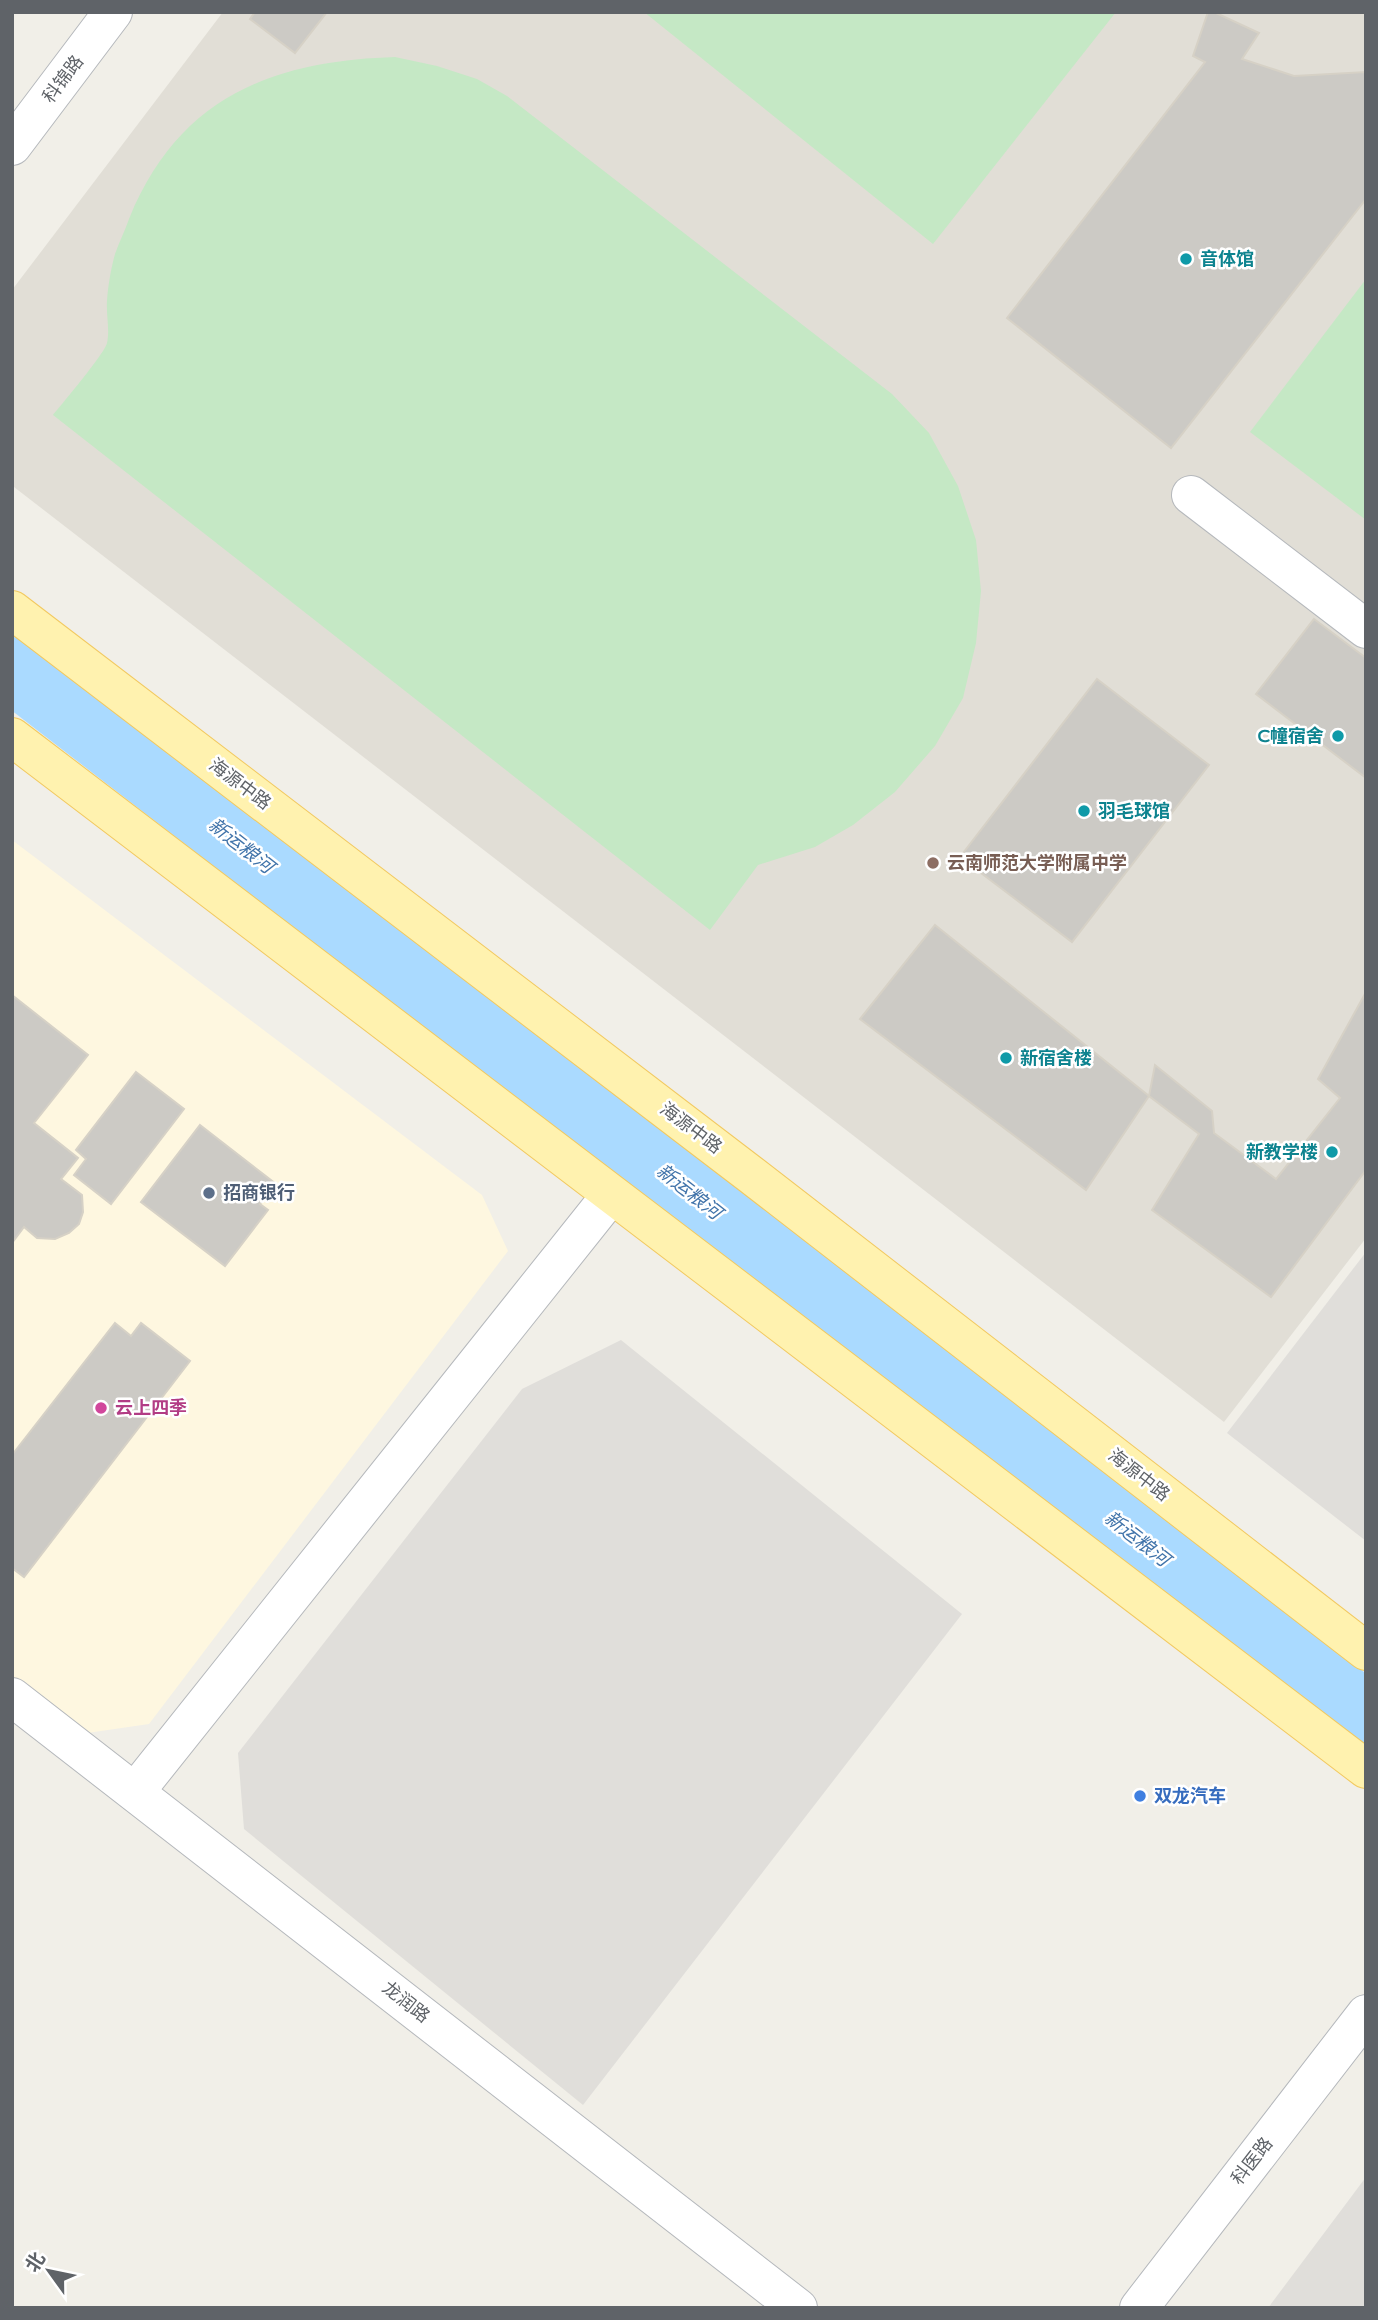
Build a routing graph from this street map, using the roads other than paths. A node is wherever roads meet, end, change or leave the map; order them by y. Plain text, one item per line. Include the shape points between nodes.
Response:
1 (113, 12) edge
2 (12, 146) edge
3 (1191, 495) dead end
4 (12, 610) edge
5 (1366, 629) edge
6 (12, 737) edge
7 (611, 1195) junction
8 (1366, 1651) edge
9 (12, 1697) edge
10 (1366, 1769) edge
11 (135, 1792) junction
12 (1366, 2014) edge
13 (798, 2308) edge
14 (1139, 2308) edge

1 - 2 street, 科锦路
3 - 5 street
4 - 8 main road, 海源中路
6 - 7 main road
7 - 10 main road
7 - 11 street
9 - 11 street, 龙润路
11 - 13 street, 龙润路
12 - 14 street, 科医路

